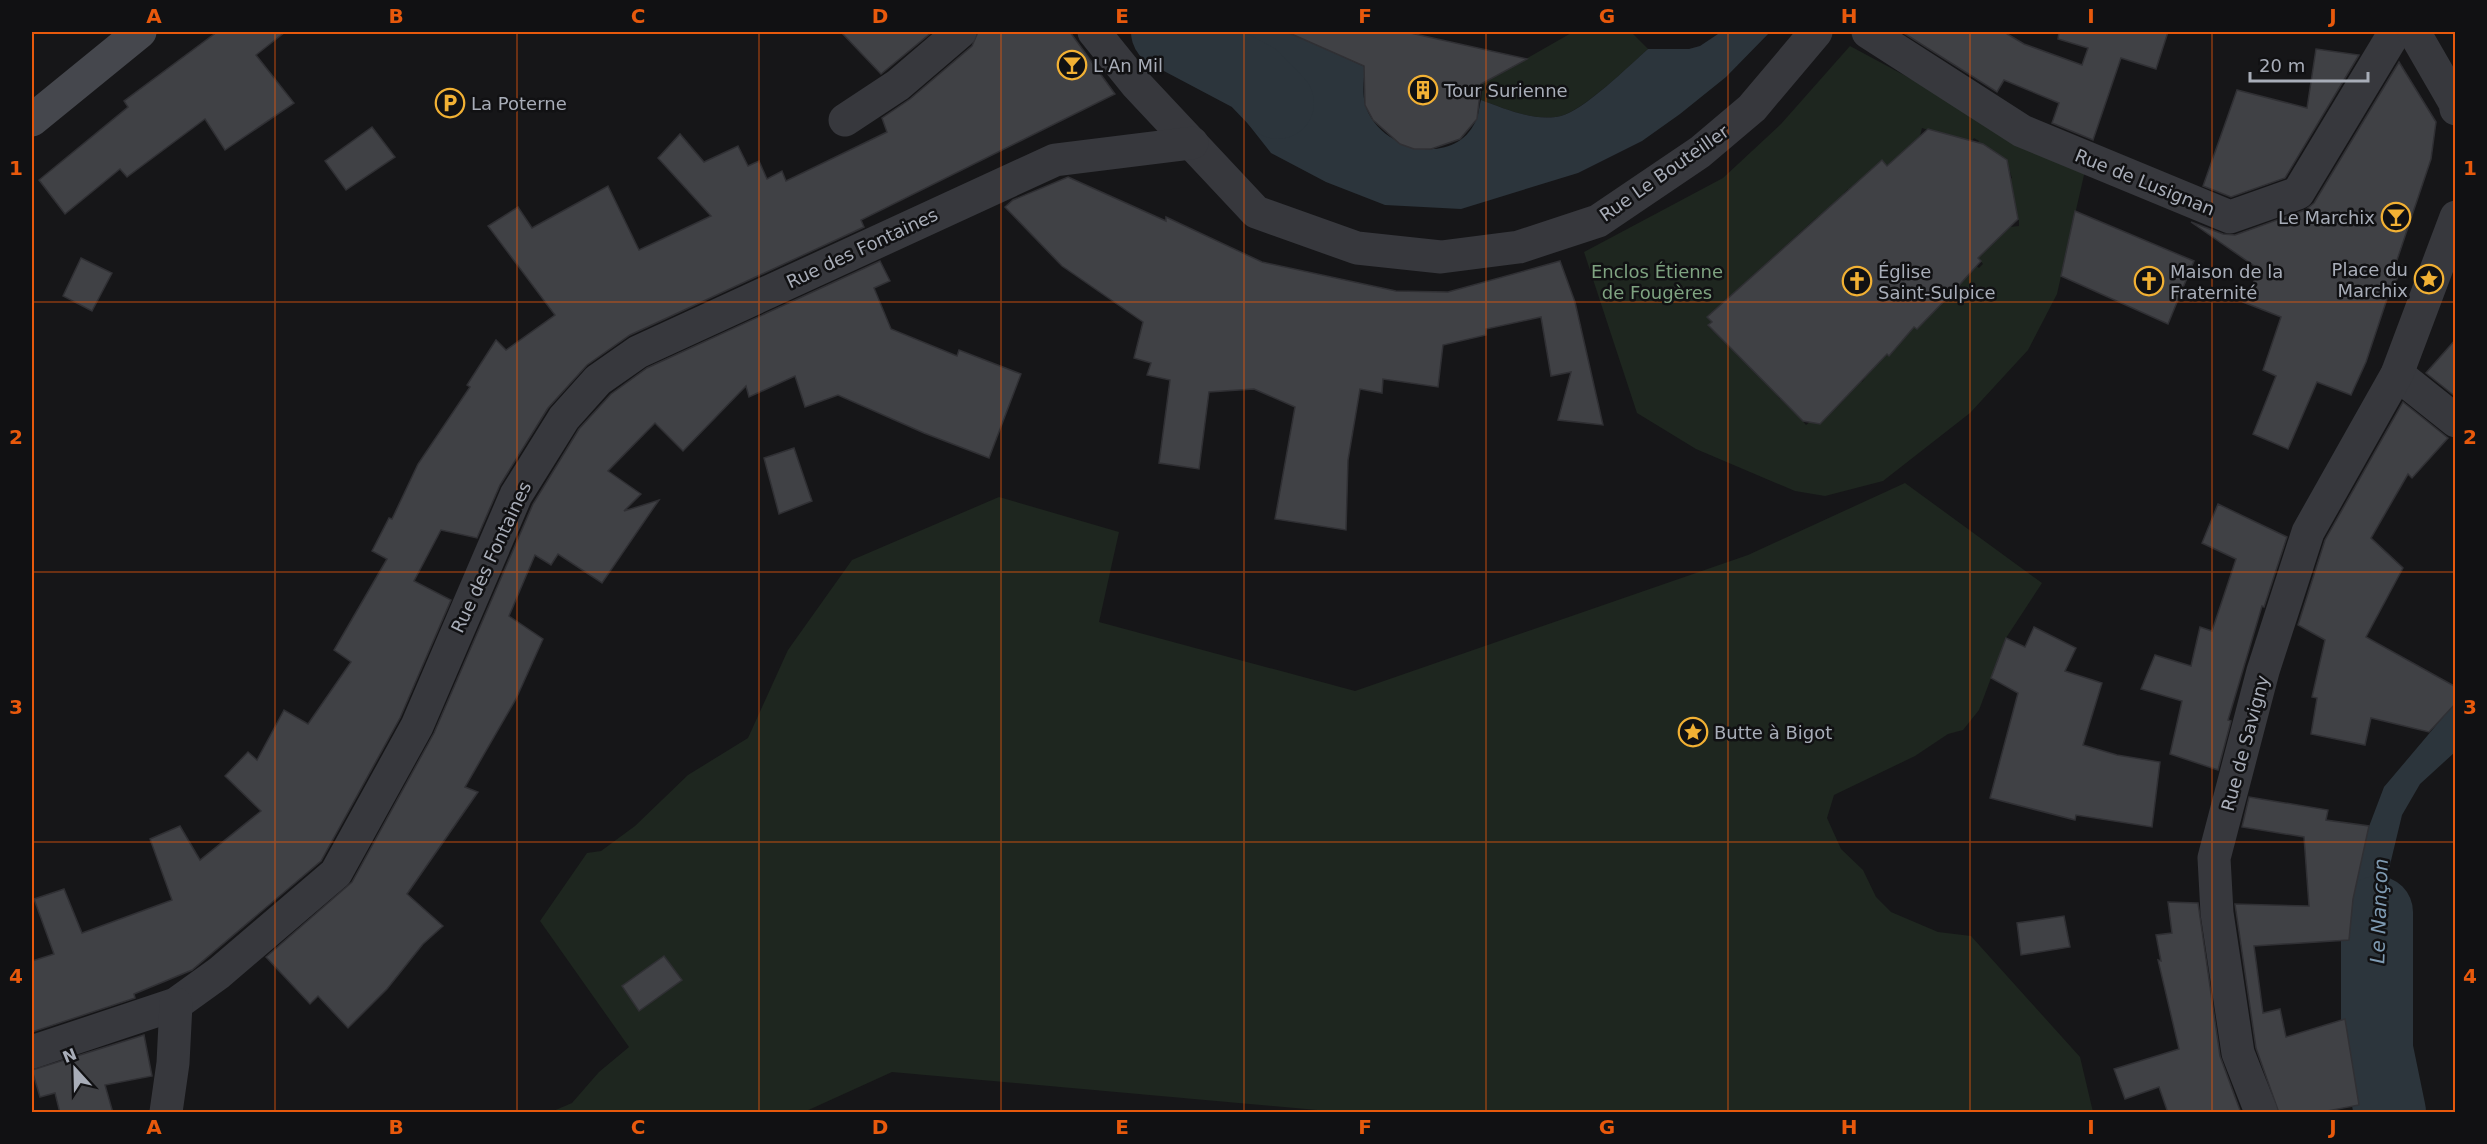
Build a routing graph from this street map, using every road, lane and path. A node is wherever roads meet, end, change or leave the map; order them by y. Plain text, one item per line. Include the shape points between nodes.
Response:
1 (140, 32) edge
2 (960, 32) edge
3 (1094, 32) edge
4 (1816, 32) edge
5 (1868, 32) edge
6 (2395, 32) edge
7 (2414, 32) edge
8 (2456, 109) edge
9 (32, 120) edge
10 (845, 120) dead end
11 (1192, 143) junction
12 (2456, 217) edge
13 (2392, 384) junction
14 (2456, 422) edge
15 (176, 1004) junction
16 (32, 1052) edge
17 (166, 1113) edge
18 (2261, 1113) edge

1 - 9 main road
2 - 10 street via 898,85
3 - 11 street, Rue Le Bouteiller
4 - 11 street, Rue Le Bouteiller via 1752,108 1700,152 1598,221 1519,247 1441,256 1357,248 1256,212
5 - 6 street, Rue de Lusignan via 2022,131 2230,217 2298,193
7 - 8 street
11 - 15 street, Rue des Fontaines via 1055,160 638,352 598,380 564,418 516,495 417,726 336,873 219,973
12 - 13 street
13 - 14 street
13 - 18 street, Rue de Savigny via 2308,532 2263,671 2214,858 2217,913 2238,1053
15 - 16 street, Rue des Fontaines
15 - 17 street

